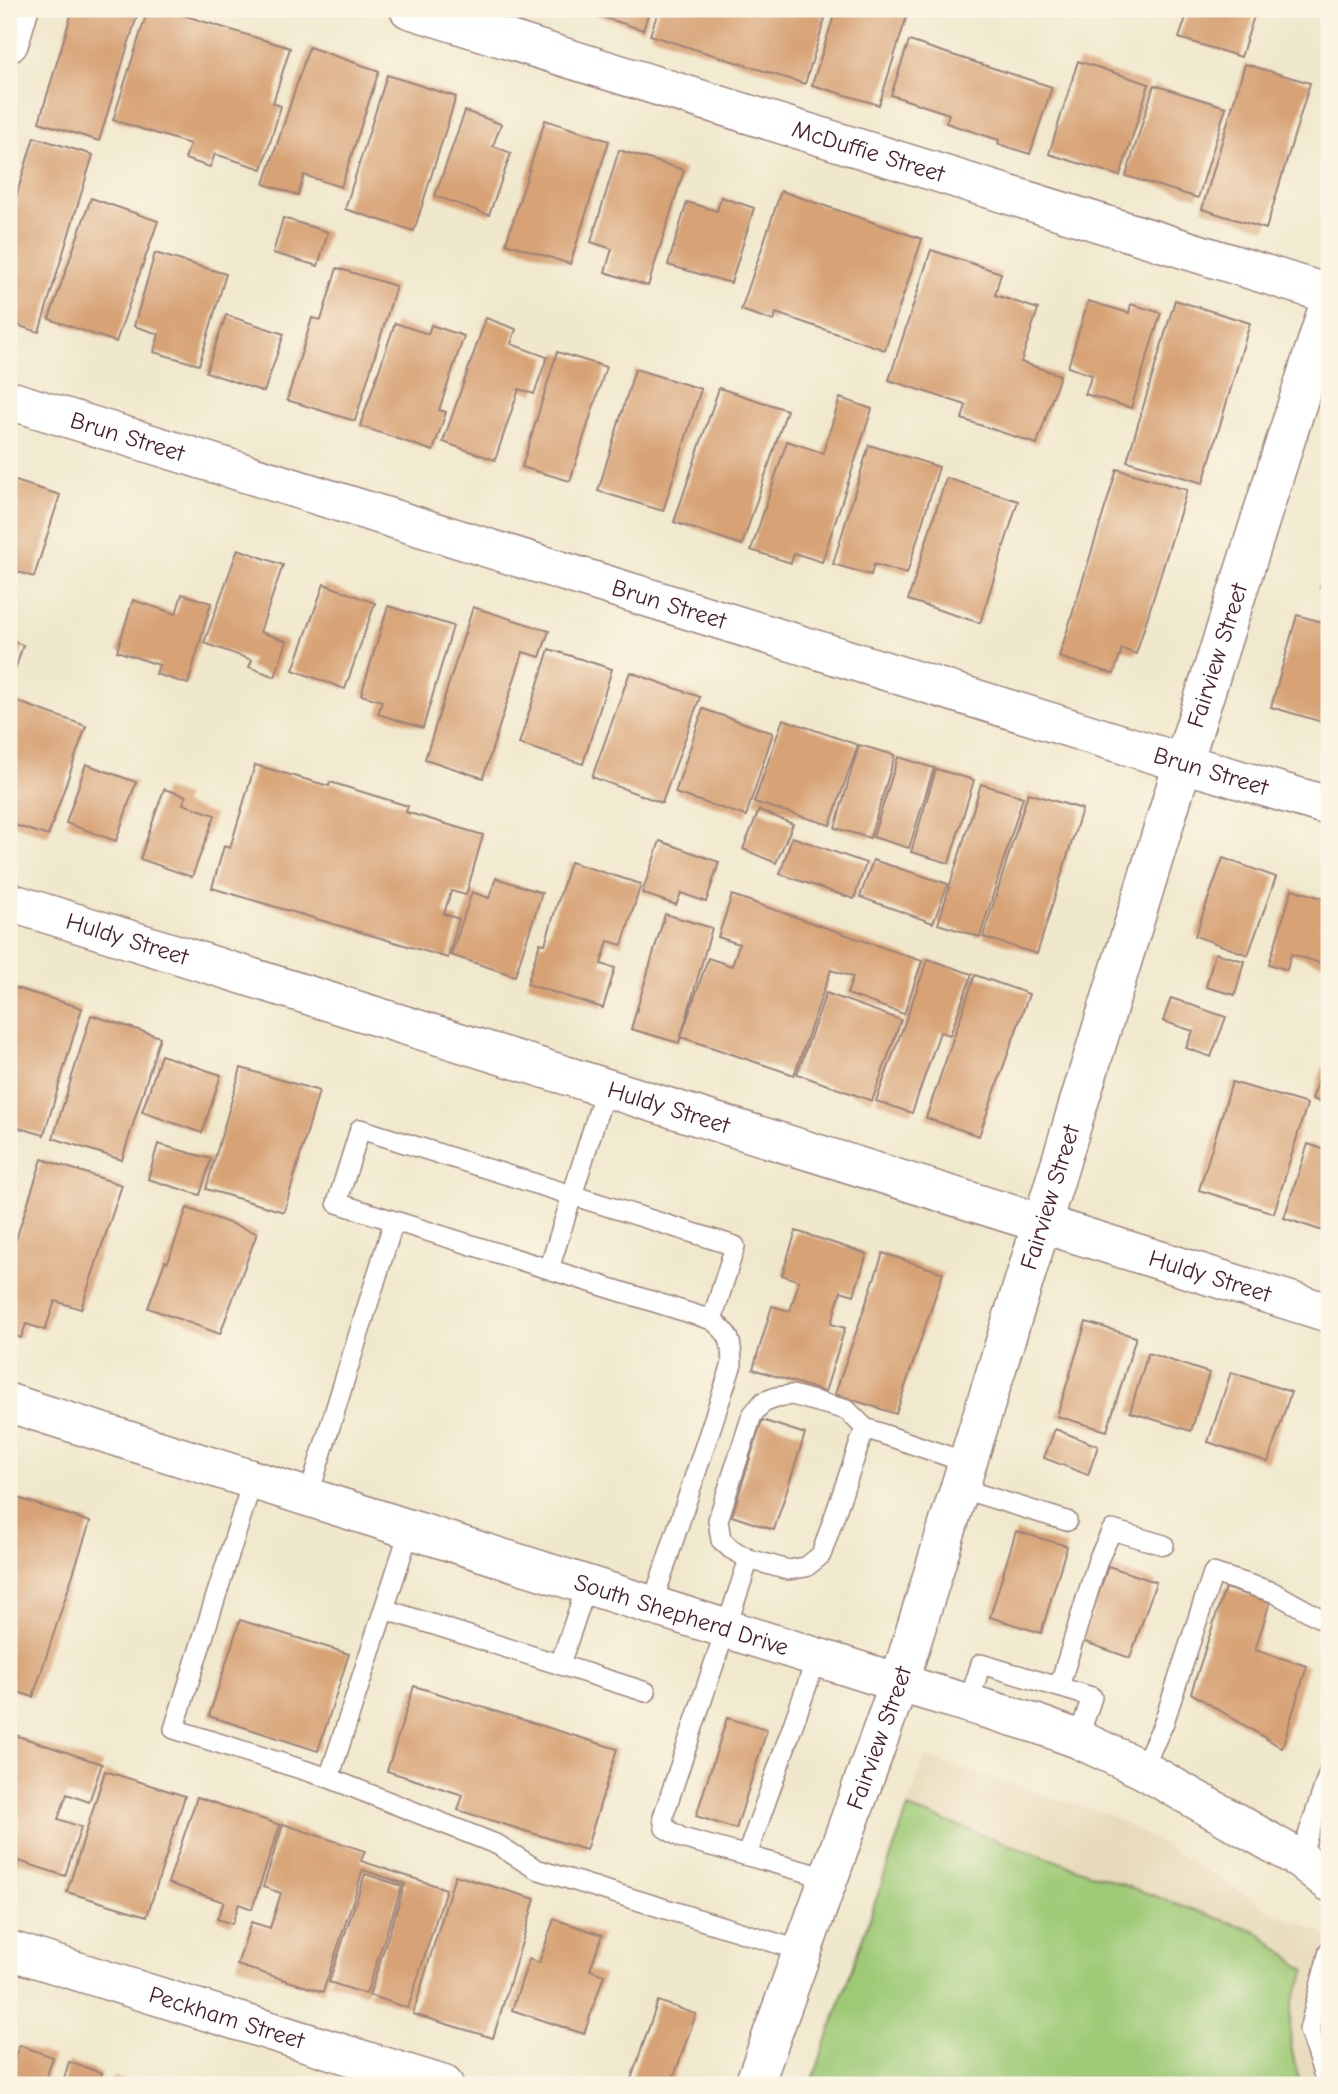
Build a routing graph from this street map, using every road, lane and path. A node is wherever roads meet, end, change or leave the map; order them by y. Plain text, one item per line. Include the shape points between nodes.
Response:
1 (19, 9) edge
2 (409, 9) edge
3 (9, 43) edge
4 (1329, 294) edge
5 (1329, 304) edge
6 (9, 400) edge
7 (1183, 763) junction
8 (1329, 806) edge
9 (9, 902) edge
10 (606, 1087) junction
11 (572, 1196) junction
12 (394, 1221) junction
13 (1042, 1223) junction
14 (549, 1269) junction
15 (1329, 1313) edge
16 (712, 1320) junction
17 (9, 1403) edge
18 (865, 1428) junction
19 (964, 1476) junction
20 (253, 1479) junction
21 (309, 1497) junction
22 (1067, 1521) dead end
23 (410, 1529) junction
24 (1164, 1545) dead end
25 (749, 1559) junction
26 (587, 1585) junction
27 (652, 1605) junction
28 (384, 1609) junction
29 (1329, 1623) edge
30 (726, 1628) junction
31 (817, 1657) junction
32 (559, 1664) junction
33 (899, 1683) junction
34 (1059, 1687) junction
35 (646, 1692) dead end
36 (968, 1704) junction
37 (1078, 1739) junction
38 (1142, 1769) junction
39 (1329, 1772) edge
40 (330, 1778) junction
41 (747, 1855) junction
42 (1315, 1870) edge
43 (828, 1878) junction
44 (9, 1950) edge
45 (802, 1951) junction
46 (1329, 1951) edge
47 (444, 2085) edge
48 (754, 2085) edge
49 (1327, 2085) edge

1 - 3 street
2 - 4 street, McDuffie Street
5 - 7 street, Fairview Street
6 - 7 street, Brun Street
7 - 8 street, Brun Street
7 - 13 street, Fairview Street
9 - 10 street, Huldy Street
10 - 11 lane
10 - 13 street, Huldy Street
11 - 12 lane via 360,1129 337,1203
11 - 14 lane
11 - 16 lane via 735,1246
12 - 14 lane
12 - 21 lane
13 - 15 street, Huldy Street
13 - 19 street, Fairview Street
14 - 16 lane
16 - 27 lane via 726,1331 732,1363
17 - 20 street, South Shepherd Drive
18 - 19 lane
18 - 25 lane via 821,1555 806,1567 788,1570
18 - 25 lane via 847,1410 792,1395 763,1402 752,1415 718,1520 721,1540
19 - 22 lane
19 - 33 street, Fairview Street
20 - 21 street, South Shepherd Drive
20 - 40 lane via 174,1729
21 - 23 street, South Shepherd Drive
23 - 26 street, South Shepherd Drive
23 - 28 lane
24 - 34 lane via 1112,1530 1098,1560
25 - 30 lane
26 - 27 street, South Shepherd Drive
26 - 32 lane
27 - 30 street, South Shepherd Drive
28 - 32 lane
28 - 40 lane
29 - 38 lane via 1273,1592 1213,1573 1163,1725
30 - 31 street, South Shepherd Drive
30 - 41 lane via 663,1817 666,1828 682,1838
31 - 33 street, South Shepherd Drive
31 - 41 lane
32 - 35 lane
33 - 36 street, South Shepherd Drive
33 - 43 street, Fairview Street
34 - 36 lane via 981,1664
34 - 37 lane via 1091,1697
36 - 37 street, South Shepherd Drive
37 - 38 street, South Shepherd Drive
38 - 42 street, South Shepherd Drive
39 - 42 lane
40 - 45 lane via 498,1846 536,1869
41 - 43 lane
43 - 45 street, Fairview Street
44 - 47 street, Peckham Street
45 - 48 street, Fairview Street
46 - 49 lane via 1309,2030

